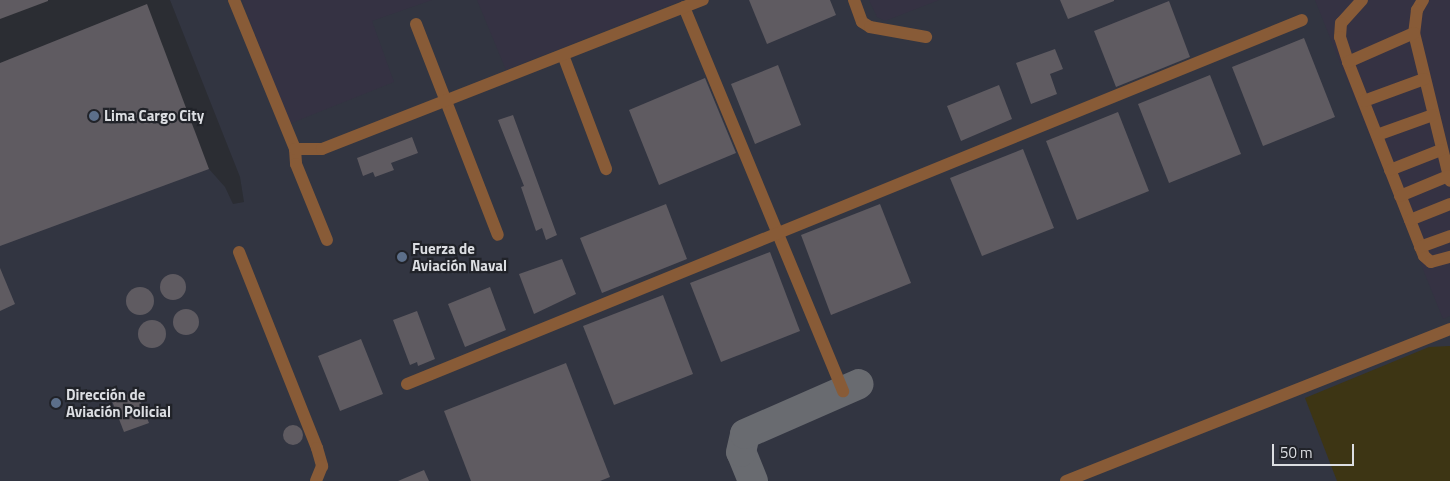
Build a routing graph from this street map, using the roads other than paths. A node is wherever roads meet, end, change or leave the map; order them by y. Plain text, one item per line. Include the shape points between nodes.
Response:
1 (234, 0) edge
2 (703, 0) edge
3 (854, 0) edge
4 (1362, 0) edge
5 (1423, 0) edge
6 (684, 8) junction
7 (1302, 20) dead end
8 (416, 24) dead end
9 (1414, 33) junction
10 (926, 37) dead end
11 (563, 55) junction
12 (1348, 62) junction
13 (1424, 79) junction
14 (1364, 101) junction
15 (445, 102) junction
16 (1433, 115) junction
17 (1377, 135) junction
18 (295, 149) junction
19 (1441, 150) junction
20 (606, 169) dead end
21 (1390, 170) junction
22 (1449, 178) edge
23 (1400, 196) junction
24 (1450, 204) edge
25 (1410, 220) junction
26 (498, 234) dead end
27 (778, 234) junction
28 (1450, 236) edge
29 (327, 240) dead end
30 (1420, 246) junction
31 (239, 252) dead end
32 (1450, 257) edge
33 (1450, 329) edge
34 (407, 384) dead end
35 (842, 391) dead end
36 (316, 481) edge
37 (1066, 481) edge

1 - 18 lane
2 - 6 lane
3 - 10 lane via 862,22 870,27
4 - 12 lane via 1341,23 1340,37
5 - 9 lane via 1417,10
6 - 11 lane
6 - 27 lane
7 - 27 lane
8 - 15 lane
9 - 12 lane
9 - 13 lane
11 - 15 lane
11 - 20 lane
12 - 14 lane
13 - 14 lane
13 - 16 lane
14 - 17 lane
15 - 18 lane via 322,149
15 - 26 lane
16 - 17 lane
16 - 19 lane
17 - 21 lane
18 - 29 lane via 296,164
19 - 21 lane
19 - 22 lane
21 - 23 lane
22 - 23 lane
23 - 25 lane
24 - 25 lane
25 - 30 lane
27 - 34 lane
27 - 35 lane
28 - 30 lane
30 - 32 lane via 1431,262
31 - 36 lane via 317,448 322,466
33 - 37 lane

